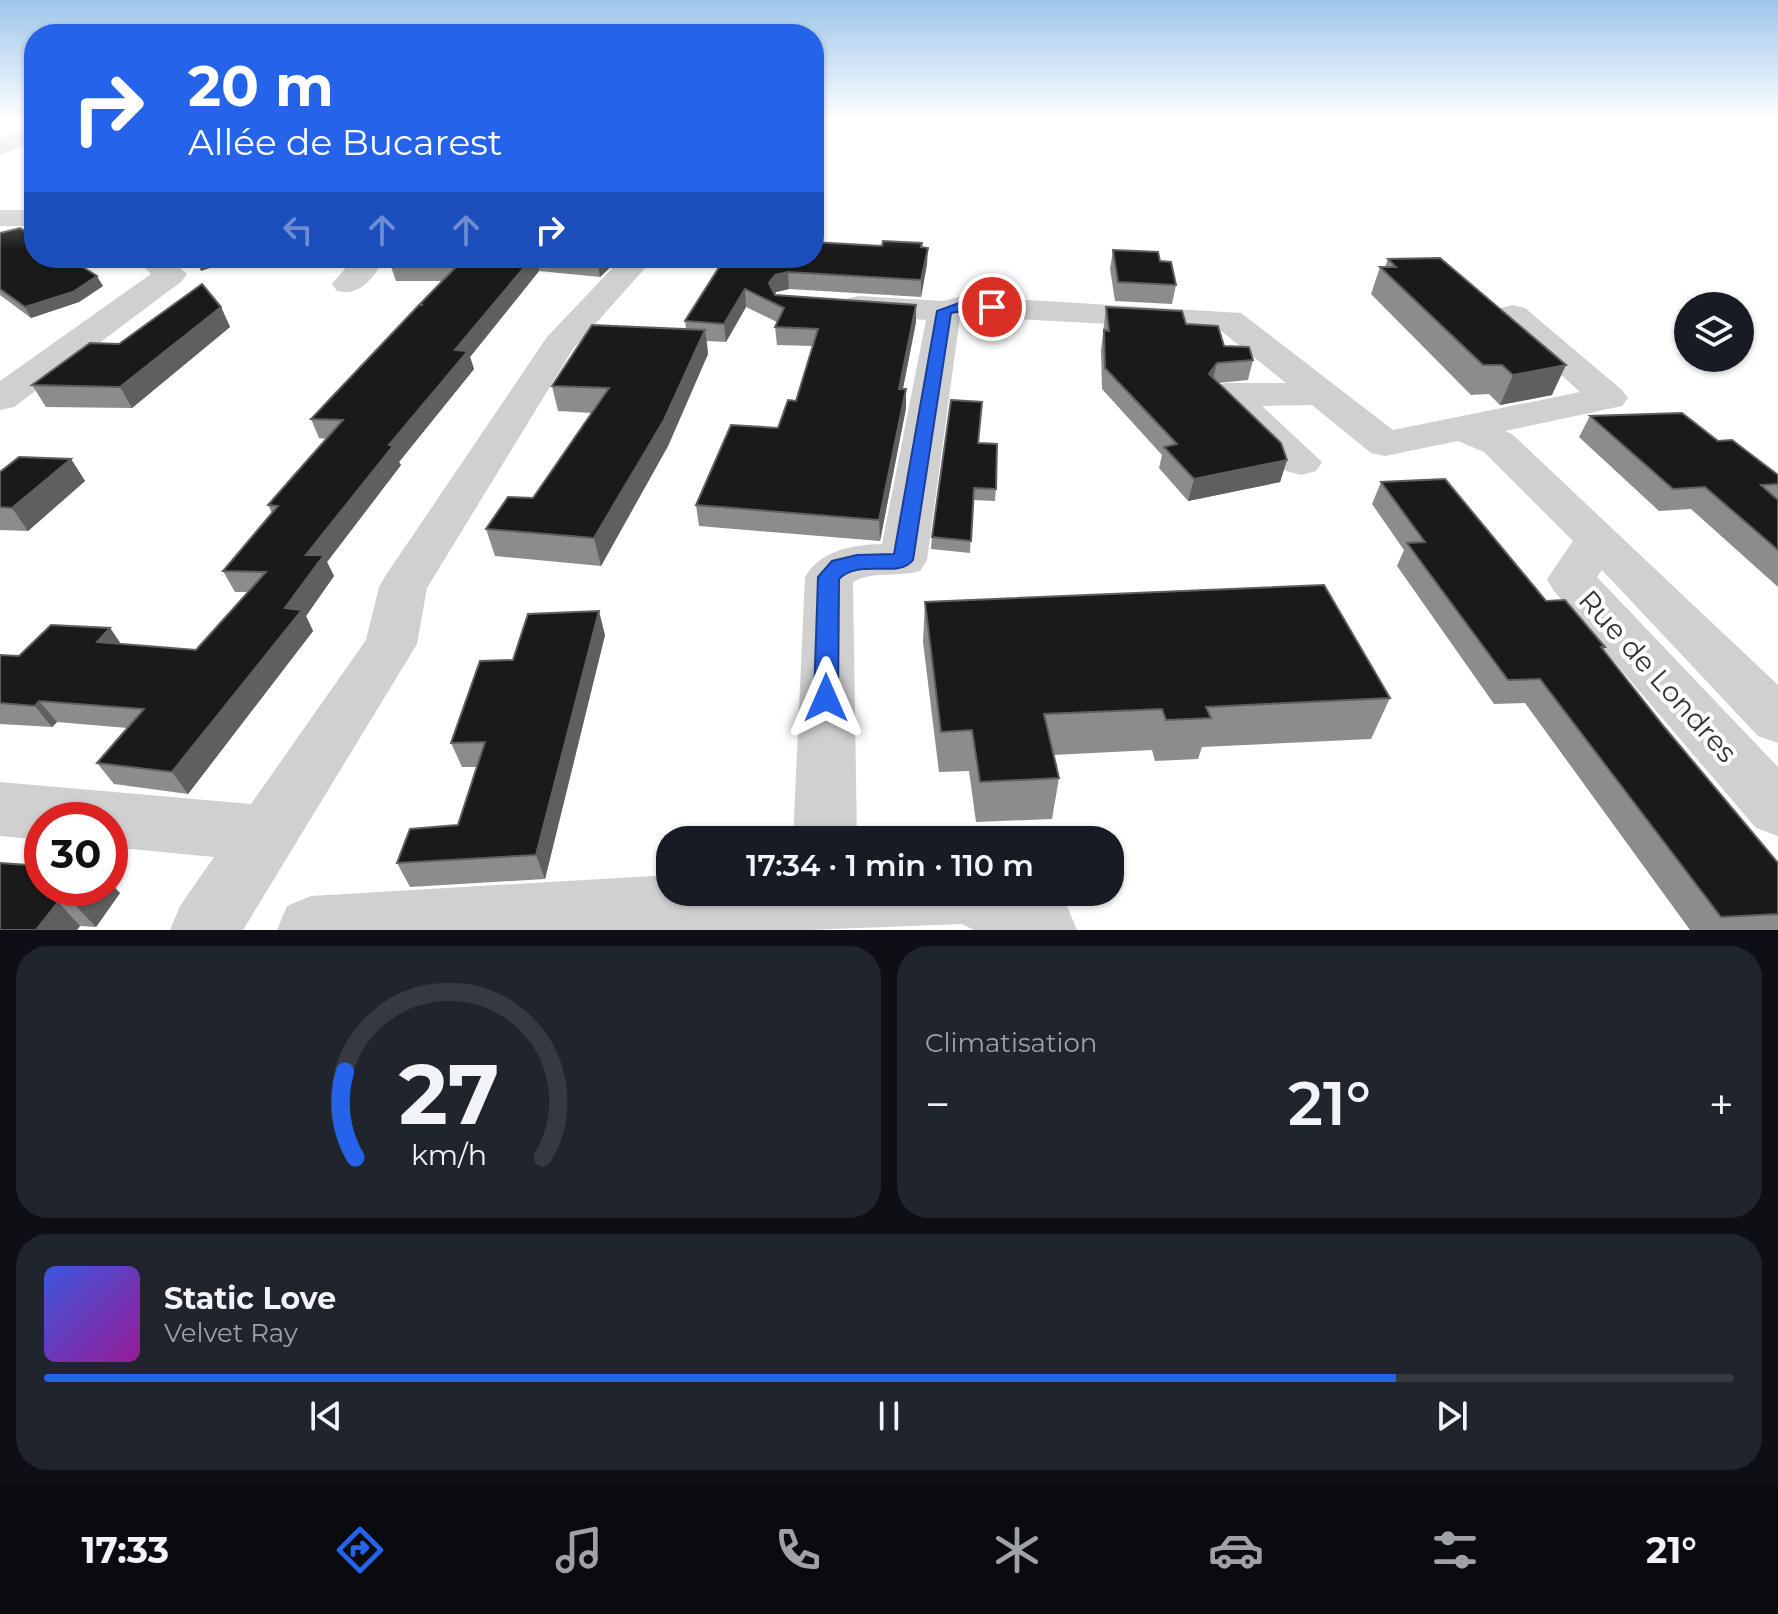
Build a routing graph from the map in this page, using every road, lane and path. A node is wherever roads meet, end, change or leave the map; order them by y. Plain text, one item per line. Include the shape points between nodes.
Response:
1 (0, 218) edge
2 (24, 218) edge
3 (163, 268) edge
4 (362, 268) edge
5 (630, 268) edge
6 (348, 284) dead end
7 (820, 303) edge
8 (944, 311) junction
9 (1513, 315) edge
10 (1321, 392) junction
11 (0, 399) edge
12 (1463, 429) junction
13 (1301, 462) dead end
14 (1599, 539) junction
15 (1778, 720) edge
16 (0, 809) edge
17 (1778, 809) edge
18 (826, 826) edge
19 (268, 834) junction
20 (656, 894) edge
21 (996, 906) edge
22 (204, 930) edge
23 (311, 930) edge
24 (1043, 930) edge

1 - 2 street
3 - 11 street via 171,274
4 - 6 street
5 - 19 street via 559,344 403,587 391,644
7 - 8 street
8 - 10 street via 962,306 1229,320
8 - 18 street via 903,560 857,562 840,566 829,577
9 - 12 street via 1609,398
10 - 12 street via 1385,444
10 - 13 street via 1226,394
12 - 14 street, Rue de Londres via 1498,443
14 - 15 street, Rue de Londres
14 - 17 street, Rue de Londres via 1571,579
16 - 19 street
19 - 22 street
20 - 23 street
21 - 24 street

